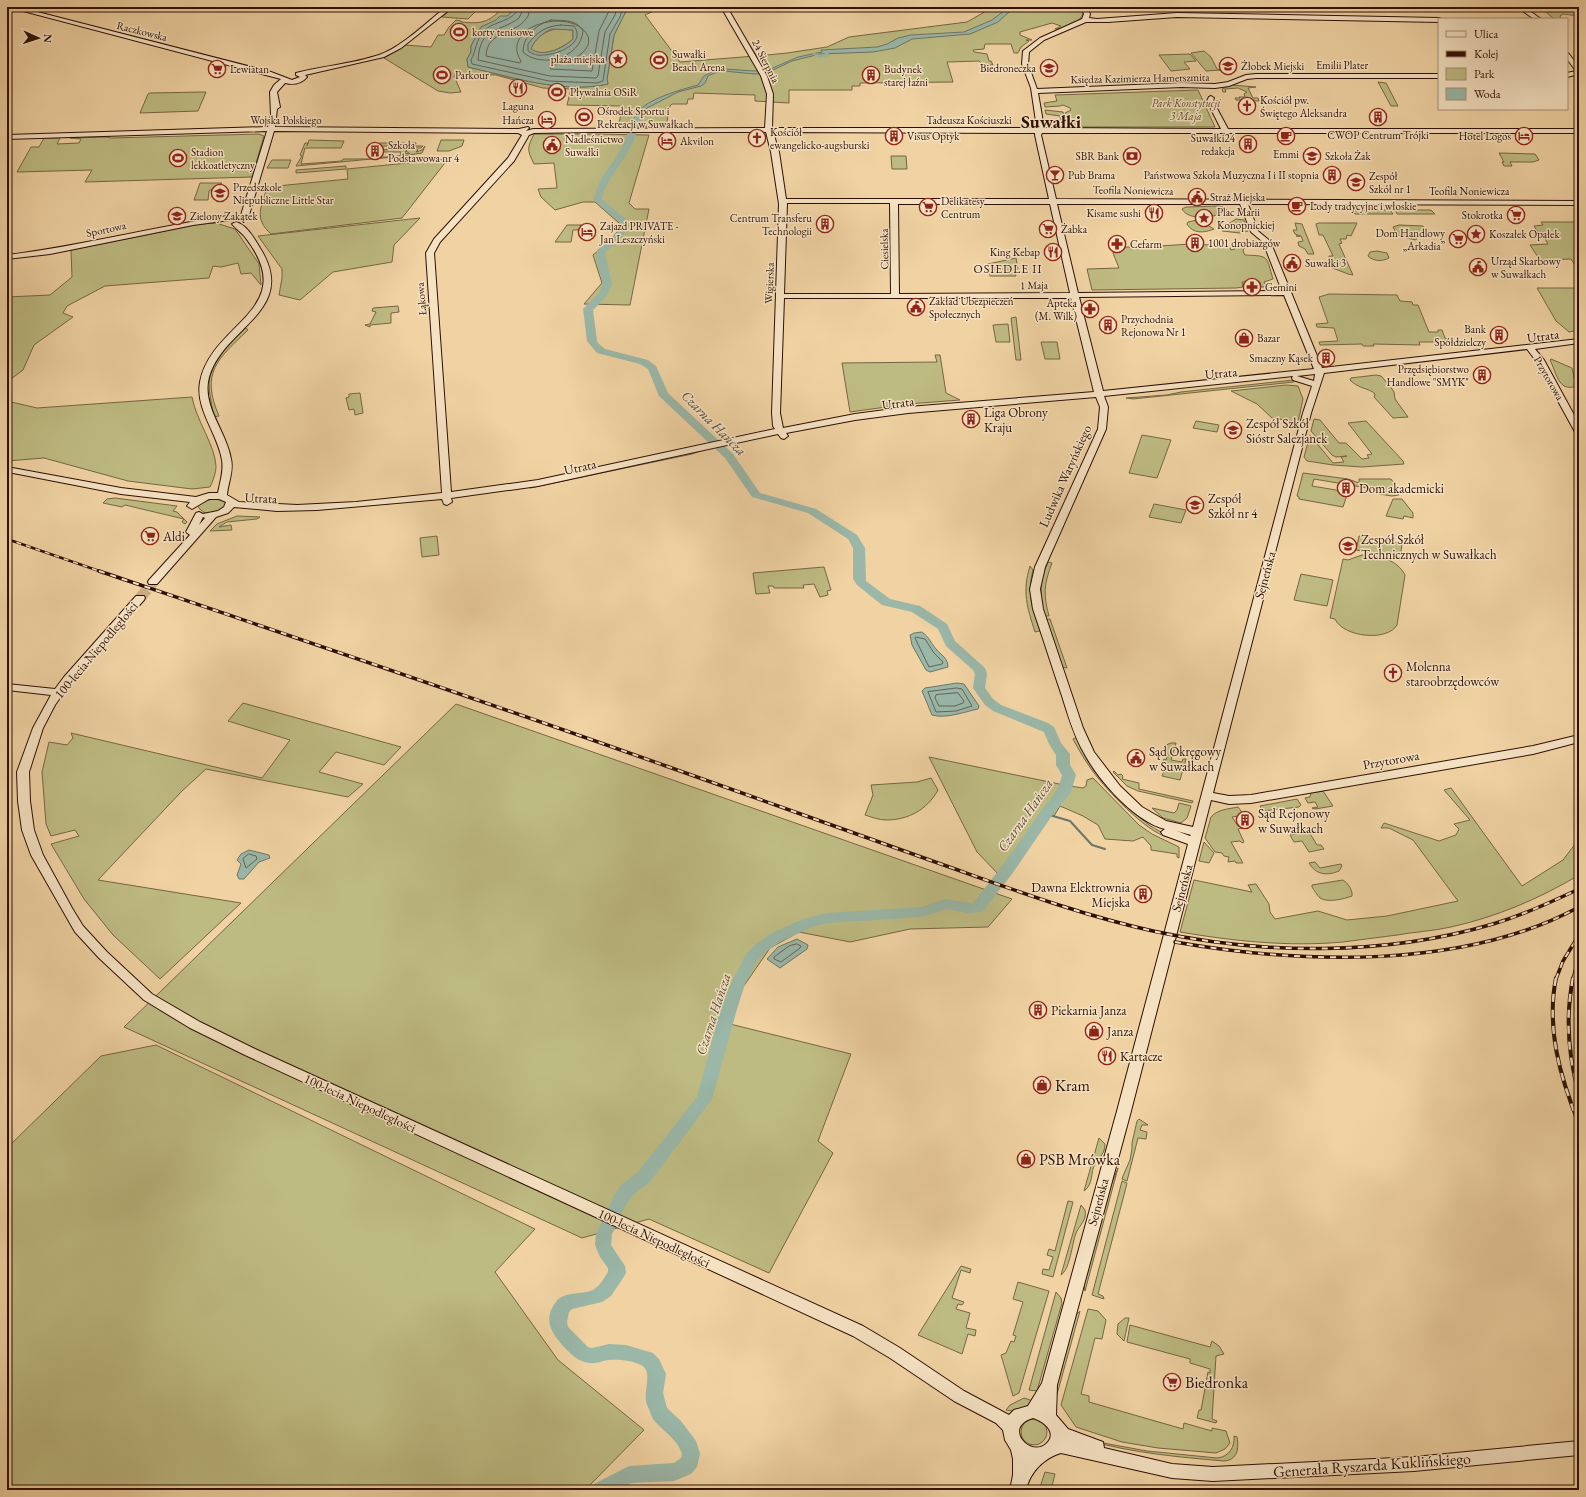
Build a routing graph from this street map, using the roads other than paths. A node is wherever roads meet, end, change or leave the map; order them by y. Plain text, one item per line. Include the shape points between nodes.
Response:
1 (11, 7) edge
2 (450, 7) edge
3 (724, 7) edge
4 (1084, 7) edge
5 (1520, 7) edge
6 (1536, 18) edge
7 (1085, 20) junction
8 (1438, 20) edge
9 (1568, 57) edge
10 (1438, 76) edge
11 (1574, 76) edge
12 (1246, 77) joint
13 (287, 79) junction
14 (1206, 86) junction
15 (1034, 91) junction
16 (274, 130) junction
17 (483, 130) junction
18 (1039, 130) junction
19 (770, 131) junction
20 (1226, 131) junction
21 (1579, 131) edge
22 (526, 132) junction
23 (7, 137) edge
24 (782, 201) junction
25 (894, 201) junction
26 (1054, 201) junction
27 (1244, 202) junction
28 (1579, 203) edge
29 (243, 212) junction
30 (227, 220) junction
31 (236, 224) junction
32 (246, 232) junction
33 (7, 257) edge
34 (1287, 293) junction
35 (1076, 295) junction
36 (780, 296) junction
37 (895, 296) junction
38 (1579, 341) edge
39 (1579, 345) edge
40 (1531, 349) junction
41 (1315, 378) junction
42 (1100, 396) junction
43 (1579, 432) edge
44 (782, 433) junction
45 (8, 469) edge
46 (224, 480) junction
47 (212, 496) junction
48 (222, 496) junction
49 (447, 499) junction
50 (195, 503) junction
51 (228, 507) junction
52 (199, 515) junction
53 (213, 515) junction
54 (174, 558) junction
55 (153, 582) tunnel mouth
56 (140, 598) tunnel mouth
57 (7, 687) edge
58 (58, 693) junction
59 (1579, 738) edge
60 (1206, 795) junction
61 (1195, 837) junction
62 (1048, 1384) junction
63 (1033, 1411) junction
64 (1048, 1416) junction
65 (1009, 1421) junction
66 (1057, 1429) junction
67 (1054, 1448) junction
68 (1579, 1448) edge
69 (1019, 1449) junction
70 (1040, 1455) junction
71 (1141, 1463) junction
72 (1019, 1486) edge

1 - 13 street, Raczkowska
2 - 13 street via 399,47 382,56 301,76 298,81
3 - 19 street, 24 Sierpnia via 764,76 770,94
4 - 7 street via 1087,14
5 - 6 street
7 - 8 street via 1108,21 1177,15
7 - 15 street, Ludwika Waryńskiego via 1042,40 1026,51 1025,64
9 - 11 street
10 - 12 street, Emilii Plater
12 - 14 street, Księdza Kazimierza Hamerszmita via 1224,85
13 - 16 street via 273,91
14 - 15 street, Księdza Kazimierza Hamerszmita
14 - 20 street via 1210,101
15 - 18 street, Ludwika Waryńskiego via 1041,126
16 - 17 street, Wojska Polskiego
16 - 17 street, Wojska Polskiego
16 - 23 street, Wojska Polskiego
16 - 29 street
17 - 22 street
18 - 19 street, Tadeusza Kościuszki
18 - 20 street, Tadeusza Kościuszki
18 - 26 street, Ludwika Waryńskiego
19 - 22 street, Tadeusza Kościuszki
19 - 24 street, Wigierska
20 - 21 street, Tadeusza Kościuszki
22 - 49 street, Łąkowa via 511,160 437,241 430,253
24 - 25 street, Teofila Noniewicza
24 - 36 street, Wigierska
25 - 26 street, Teofila Noniewicza
25 - 37 street, Ciesielska
26 - 27 street, Teofila Noniewicza
26 - 35 street, Ludwika Waryńskiego
27 - 28 street, Teofila Noniewicza
27 - 34 street, Sejneńska via 1256,232 1265,240
29 - 30 street
29 - 31 street
29 - 32 street
30 - 31 street, Sportowa
30 - 33 street, Sportowa via 193,223 50,252
31 - 32 street
32 - 46 street via 267,267 267,292 252,316 226,341 213,358 206,372 204,385 209,414 227,460
34 - 35 street, 1 Maja
34 - 41 street, Sejneńska via 1312,351 1310,362
35 - 37 street, 1 Maja
35 - 42 street, Ludwika Waryńskiego
36 - 37 street, 1 Maja
36 - 44 street, Wigierska via 776,413 777,426
38 - 40 street, Utrata
39 - 40 street, Utrata
40 - 41 street, Utrata via 1365,367
40 - 43 street, Przytorowa via 1556,388
41 - 42 street, Utrata
41 - 42 street, Utrata via 1193,385
41 - 60 street, Sejneńska
42 - 44 street, Utrata via 908,410 856,417
42 - 61 street, Ludwika Waryńskiego via 1104,409 1102,429 1040,567 1035,589 1040,617 1089,753 1116,788 1142,815 1159,828
44 - 49 street, Utrata via 577,481 510,494
45 - 50 street via 27,476 120,496
46 - 47 street
46 - 48 street
47 - 48 street
47 - 50 street
48 - 51 street, Utrata via 230,500
49 - 51 street, Utrata via 319,513
50 - 52 street via 193,512
51 - 53 street, Utrata
52 - 53 street, Utrata
52 - 54 street via 190,535
53 - 54 street
54 - 55 street
56 - 58 street, 100-lecia Niepodległości
57 - 58 street
58 - 65 street, 100-lecia Niepodległości via 38,728 25,766 23,784 26,822 37,855 79,929 148,997 229,1042 858,1331 959,1396
59 - 60 street, Przytorowa via 1533,750 1251,799 1229,800
60 - 61 street, Sejneńska
61 - 62 street, Sejneńska via 1124,1111
62 - 63 street, Sejneńska
62 - 64 street, Sejneńska
63 - 64 street
63 - 65 street
64 - 66 street
65 - 69 street via 1012,1441
66 - 67 street via 1058,1440
66 - 71 street, Generała Ryszarda Kuklińskiego via 1077,1440
67 - 70 street
67 - 71 street, Generała Ryszarda Kuklińskiego via 1075,1448
68 - 71 street, Generała Ryszarda Kuklińskiego via 1414,1464 1228,1473 1193,1474
69 - 70 street via 1028,1454
69 - 72 street
70 - 72 street via 1029,1466

